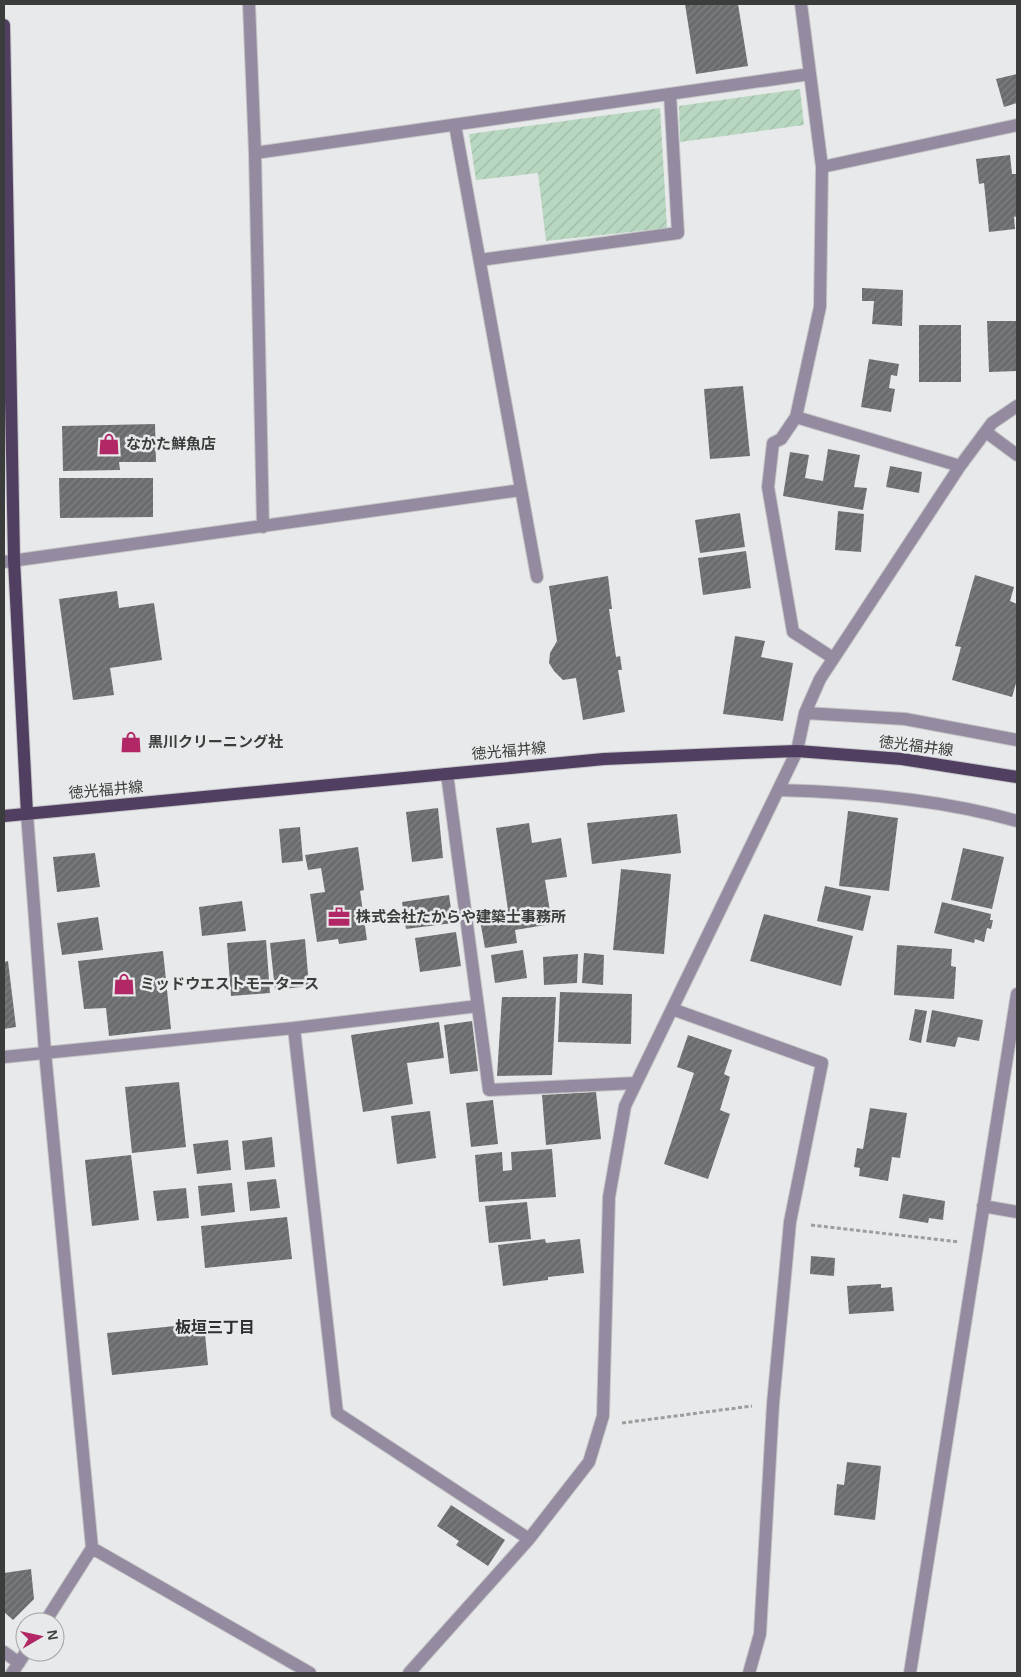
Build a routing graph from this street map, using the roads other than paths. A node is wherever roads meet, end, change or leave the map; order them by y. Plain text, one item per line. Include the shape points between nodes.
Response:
1 (249, 4) edge
2 (801, 4) edge
3 (4, 25) edge
4 (810, 74) junction
5 (670, 94) junction
6 (455, 125) junction
7 (1017, 125) edge
8 (256, 153) junction
9 (822, 167) junction
10 (480, 260) junction
11 (7, 331) edge
12 (1017, 406) edge
13 (796, 417) junction
14 (986, 432) junction
15 (1017, 455) edge
16 (960, 466) junction
17 (521, 490) junction
18 (263, 526) junction
19 (9, 561) edge
20 (536, 577) dead end
21 (833, 658) junction
22 (805, 713) junction
23 (1017, 740) edge
24 (797, 751) junction
25 (447, 774) junction
26 (1012, 776) edge
27 (778, 790) junction
28 (27, 814) junction
29 (4, 816) edge
30 (1017, 821) edge
31 (1017, 994) edge
32 (478, 1006) junction
33 (672, 1009) junction
34 (294, 1028) junction
35 (45, 1052) junction
36 (4, 1056) edge
37 (636, 1083) junction
38 (983, 1206) junction
39 (1017, 1212) edge
40 (530, 1539) junction
41 (92, 1548) junction
42 (51, 1612) edge
43 (4, 1652) edge
44 (15, 1668) edge
45 (310, 1673) edge
46 (409, 1673) edge
47 (749, 1673) edge
48 (910, 1673) edge

1 - 8 street
2 - 4 street
3 - 11 main road
4 - 5 street
4 - 9 street
5 - 6 street
5 - 10 street via 678,233
6 - 8 street
6 - 10 street
7 - 9 street
8 - 18 street
9 - 13 street via 820,307
10 - 17 street
11 - 19 main road
12 - 14 street via 992,423
13 - 16 street
13 - 21 street via 781,439 773,443 768,487 793,632
14 - 15 street
14 - 16 street
16 - 21 street
17 - 18 street
17 - 20 street
18 - 19 street
19 - 28 main road
21 - 22 street
22 - 23 street via 905,719
22 - 24 street
24 - 25 main road, 徳光福井線 via 604,759
24 - 26 main road, 徳光福井線 via 902,760
24 - 27 street
25 - 28 main road, 徳光福井線
25 - 32 street
27 - 30 street via 855,793 926,801
27 - 33 street
28 - 29 main road, 徳光福井線
28 - 35 street
31 - 38 street
32 - 34 street
32 - 37 street via 488,1090
33 - 37 street
33 - 47 street via 822,1063 790,1222 773,1404 760,1634
34 - 35 street
34 - 40 street via 337,1413
35 - 36 street
35 - 41 street
37 - 40 street via 625,1106 609,1197 603,1416 589,1462
38 - 39 street
38 - 48 street
40 - 46 street
41 - 42 street
41 - 45 street
43 - 44 street

